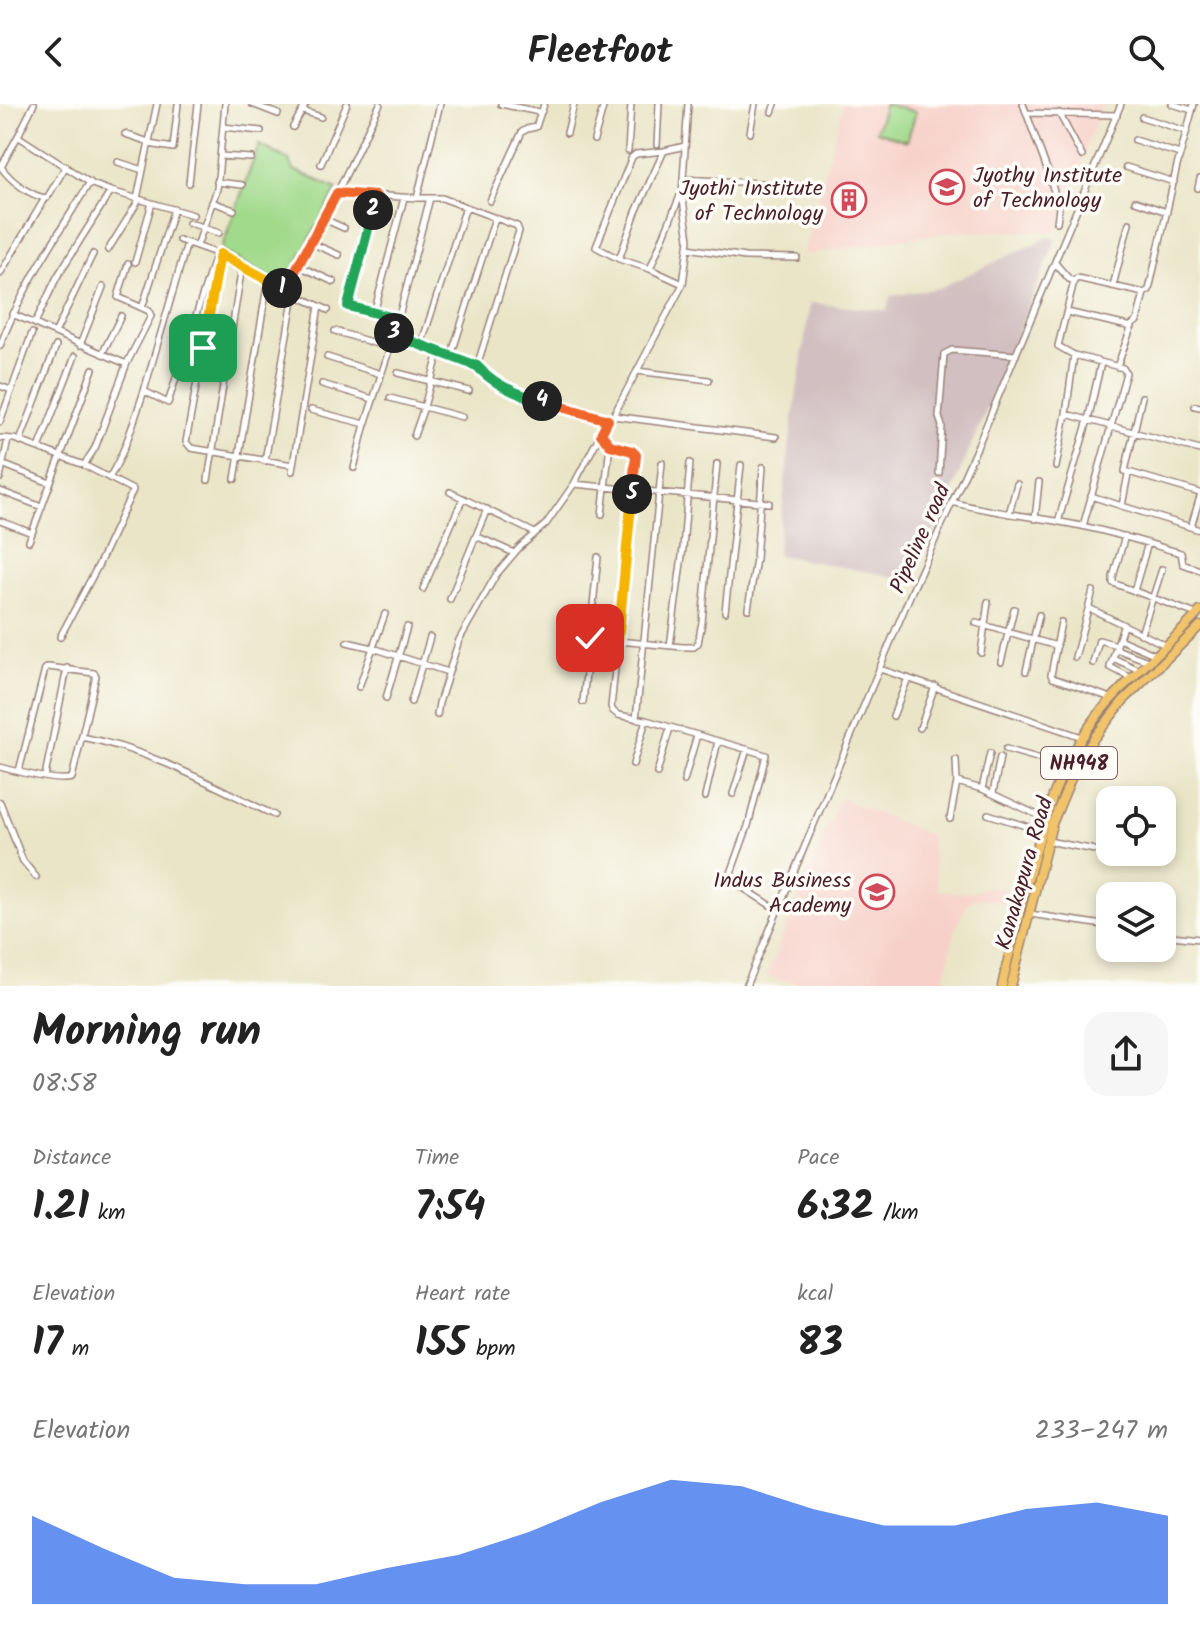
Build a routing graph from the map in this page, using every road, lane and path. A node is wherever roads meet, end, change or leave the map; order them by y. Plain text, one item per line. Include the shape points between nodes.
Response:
1 (34, 104) edge
2 (157, 104) edge
3 (178, 104) edge
4 (198, 104) edge
5 (225, 104) edge
6 (252, 104) edge
7 (347, 104) edge
8 (380, 104) edge
9 (440, 104) edge
10 (501, 104) edge
11 (544, 104) edge
12 (574, 104) edge
13 (604, 104) edge
14 (631, 104) edge
15 (659, 104) edge
16 (688, 104) edge
17 (755, 104) edge
18 (775, 104) edge
19 (1023, 104) edge
20 (1077, 104) edge
21 (1121, 104) edge
22 (1172, 104) edge
23 (518, 105) edge
24 (305, 107) edge
25 (1193, 107) edge
26 (541, 112) junction
27 (772, 112) dead end
28 (1027, 113) junction
29 (1059, 113) junction
30 (278, 114) dead end
31 (1078, 114) junction
32 (1117, 115) junction
33 (321, 117) dead end
34 (1142, 117) dead end
35 (223, 127) junction
36 (293, 127) dead end
37 (261, 131) dead end
38 (1186, 131) junction
39 (567, 133) dead end
40 (750, 133) dead end
41 (125, 134) dead end
42 (18, 136) junction
43 (594, 140) dead end
44 (1135, 140) dead end
45 (149, 143) junction
46 (657, 145) dead end
47 (685, 146) junction
48 (628, 151) dead end
49 (664, 151) junction
50 (1180, 154) junction
51 (220, 156) junction
52 (1082, 156) dead end
53 (251, 158) dead end
54 (118, 162) dead end
55 (321, 164) dead end
56 (66, 166) junction
57 (1126, 167) dead end
58 (143, 170) junction
59 (683, 179) junction
60 (1200, 179) edge
61 (90, 182) junction
62 (217, 182) junction
63 (1174, 182) junction
64 (189, 183) dead end
65 (242, 185) dead end
66 (813, 186) dead end
67 (1198, 188) dead end
68 (111, 191) junction
69 (337, 193) junction
70 (682, 194) junction
71 (376, 196) junction
72 (45, 198) junction
73 (404, 198) junction
74 (417, 198) junction
75 (430, 198) junction
76 (138, 199) junction
77 (490, 201) dead end
78 (1135, 201) dead end
79 (212, 202) junction
80 (152, 203) junction
81 (466, 207) junction
82 (174, 209) junction
83 (234, 210) dead end
84 (1167, 212) junction
85 (193, 215) dead end
86 (495, 218) junction
87 (324, 219) junction
88 (1057, 222) dead end
89 (189, 223) dead end
90 (1129, 223) dead end
91 (203, 228) junction
92 (344, 228) dead end
93 (219, 233) dead end
94 (179, 240) dead end
95 (187, 243) junction
96 (311, 243) junction
97 (197, 246) junction
98 (688, 248) junction
99 (108, 250) dead end
100 (93, 254) dead end
101 (339, 255) dead end
102 (797, 258) dead end
103 (619, 259) junction
104 (1055, 263) junction
105 (242, 266) junction
106 (299, 266) junction
107 (650, 269) junction
108 (0, 274) edge
109 (268, 280) junction
110 (1074, 281) junction
111 (334, 282) dead end
112 (683, 284) junction
113 (1113, 286) junction
114 (103, 287) dead end
115 (285, 290) junction
116 (1144, 293) junction
117 (294, 294) junction
118 (319, 306) junction
119 (142, 308) junction
120 (328, 310) dead end
121 (1067, 312) junction
122 (374, 313) junction
123 (12, 314) junction
124 (121, 316) dead end
125 (398, 319) junction
126 (37, 325) junction
127 (1132, 327) junction
128 (335, 331) dead end
129 (32, 333) dead end
130 (55, 333) junction
131 (394, 335) junction
132 (80, 345) junction
133 (421, 345) junction
134 (0, 346) edge
135 (56, 346) dead end
136 (390, 348) junction
137 (439, 352) junction
138 (102, 354) junction
139 (1016, 355) junction
140 (1074, 355) junction
141 (75, 356) dead end
142 (451, 356) junction
143 (327, 357) dead end
144 (127, 363) junction
145 (1101, 363) junction
146 (477, 366) junction
147 (1117, 367) junction
148 (93, 369) dead end
149 (637, 371) junction
150 (398, 373) dead end
151 (381, 374) junction
152 (709, 380) dead end
153 (431, 381) junction
154 (322, 384) dead end
155 (0, 386) edge
156 (11, 390) junction
157 (144, 391) junction
158 (469, 391) dead end
159 (1142, 397) dead end
160 (390, 398) dead end
161 (373, 399) junction
162 (424, 407) junction
163 (311, 410) dead end
164 (1066, 414) junction
165 (462, 417) dead end
166 (611, 418) junction
167 (1088, 420) junction
168 (0, 422) edge
169 (365, 424) junction
170 (1112, 426) junction
171 (1134, 431) junction
172 (601, 434) junction
173 (414, 436) dead end
174 (776, 437) dead end
175 (0, 438) edge
176 (8, 439) junction
177 (20, 441) junction
178 (610, 445) junction
179 (39, 448) junction
180 (1200, 450) edge
181 (212, 452) junction
182 (60, 456) junction
183 (239, 456) junction
184 (265, 461) junction
185 (662, 463) dead end
186 (690, 463) dead end
187 (717, 464) dead end
188 (84, 465) junction
189 (741, 465) dead end
190 (3, 466) edge
191 (763, 467) dead end
192 (1056, 467) dead end
193 (354, 468) dead end
194 (939, 473) dead end
195 (1128, 474) junction
196 (0, 478) edge
197 (109, 478) junction
198 (235, 479) dead end
199 (208, 480) dead end
200 (1039, 482) dead end
201 (50, 483) junction
202 (574, 484) junction
203 (1017, 484) dead end
204 (605, 487) junction
205 (632, 490) junction
206 (0, 491) edge
207 (450, 492) dead end
208 (659, 492) junction
209 (687, 495) junction
210 (1200, 495) edge
211 (1091, 496) junction
212 (714, 497) junction
213 (463, 498) junction
214 (736, 499) junction
215 (761, 502) junction
216 (952, 502) junction
217 (769, 503) dead end
218 (1122, 506) junction
219 (42, 507) junction
220 (487, 509) junction
221 (602, 514) dead end
222 (1009, 514) junction
223 (1035, 519) junction
224 (0, 521) edge
225 (1058, 522) junction
226 (1083, 526) junction
227 (1191, 527) junction
228 (1200, 530) edge
229 (32, 533) junction
230 (536, 533) junction
231 (476, 536) junction
232 (1125, 536) junction
233 (29, 541) dead end
234 (1148, 543) junction
235 (514, 553) junction
236 (598, 557) dead end
237 (1162, 569) dead end
238 (1200, 570) edge
239 (423, 589) dead end
240 (1093, 591) dead end
241 (1134, 591) junction
242 (1153, 598) junction
243 (450, 599) dead end
244 (988, 602) dead end
245 (1089, 608) junction
246 (748, 609) dead end
247 (1014, 609) dead end
248 (725, 612) dead end
249 (1199, 612) edge
250 (385, 614) dead end
251 (1039, 615) dead end
252 (1061, 622) dead end
253 (976, 623) dead end
254 (985, 624) junction
255 (1123, 625) junction
256 (1200, 626) edge
257 (407, 627) dead end
258 (1182, 630) junction
259 (1007, 631) junction
260 (1141, 634) junction
261 (569, 635) dead end
262 (60, 637) dead end
263 (430, 637) dead end
264 (1190, 637) junction
265 (590, 638) junction
266 (1032, 638) junction
267 (618, 641) junction
268 (347, 642) dead end
269 (645, 643) junction
270 (1117, 644) junction
271 (670, 646) junction
272 (1057, 646) junction
273 (1167, 646) junction
274 (373, 648) junction
275 (981, 653) dead end
276 (399, 656) junction
277 (1075, 657) dead end
278 (1113, 658) junction
279 (1153, 658) junction
280 (1001, 662) dead end
281 (1093, 663) dead end
282 (422, 664) junction
283 (67, 668) junction
284 (880, 669) junction
285 (1139, 670) junction
286 (1026, 671) dead end
287 (448, 672) junction
288 (908, 678) junction
289 (1131, 678) junction
290 (935, 686) junction
291 (359, 687) dead end
292 (386, 698) dead end
293 (1112, 699) junction
294 (411, 702) dead end
295 (583, 702) dead end
296 (437, 715) dead end
297 (893, 716) dead end
298 (636, 719) junction
299 (646, 720) junction
300 (670, 727) junction
301 (920, 728) dead end
302 (697, 735) junction
303 (82, 737) junction
304 (1083, 737) junction
305 (718, 741) junction
306 (747, 749) junction
307 (1006, 749) dead end
308 (990, 753) dead end
309 (1000, 757) dead end
310 (956, 760) dead end
311 (633, 764) dead end
312 (1065, 766) junction
313 (0, 767) edge
314 (19, 771) junction
315 (657, 773) dead end
316 (45, 776) junction
317 (684, 781) dead end
318 (957, 782) junction
319 (982, 789) junction
320 (993, 793) junction
321 (733, 794) dead end
322 (705, 797) dead end
323 (0, 802) edge
324 (988, 814) dead end
325 (274, 815) dead end
326 (1044, 818) junction
327 (950, 819) dead end
328 (1041, 831) junction
329 (1048, 841) junction
330 (1096, 850) edge
331 (36, 877) dead end
332 (778, 910) junction
333 (1029, 913) junction
334 (1096, 924) edge
335 (1176, 936) edge
336 (1200, 939) edge
337 (746, 986) edge
338 (1002, 986) edge
339 (1011, 986) edge

1 - 42 street
2 - 45 street
3 - 45 street via 173,148
4 - 64 street
5 - 35 street
6 - 30 street
7 - 55 street
8 - 69 street
9 - 74 street
10 - 23 street
11 - 26 street
12 - 39 street
13 - 43 street
14 - 48 street
15 - 46 street
16 - 47 street
17 - 40 street
18 - 27 street
19 - 28 street
20 - 31 street
21 - 32 street, Pipeline road
22 - 25 street
23 - 26 street
24 - 33 street
24 - 36 street
25 - 38 street
26 - 77 street via 536,127 522,132
28 - 29 street
28 - 88 street via 1059,208
29 - 31 street
29 - 52 street
31 - 32 street
32 - 104 street, Pipeline road
34 - 38 street
35 - 37 street
35 - 51 street
38 - 50 street
41 - 45 street
42 - 56 street
42 - 72 street via 1,170
44 - 50 street
45 - 58 street
47 - 49 street
47 - 59 street
49 - 103 street
49 - 103 street via 632,157 596,247
50 - 63 street
51 - 53 street
51 - 62 street
54 - 58 street
56 - 61 street
56 - 72 street
57 - 63 street
58 - 76 street
59 - 66 street
59 - 70 street
60 - 67 street
61 - 68 street
61 - 123 street
62 - 65 street
62 - 79 street
63 - 84 street
68 - 76 street
68 - 126 street via 57,277
69 - 71 street
69 - 87 street
70 - 98 street
70 - 107 street
71 - 73 street
71 - 122 street via 348,306
72 - 108 street
73 - 74 street
73 - 122 street
74 - 75 street
75 - 81 street
75 - 125 street
76 - 80 street
76 - 99 street
78 - 84 street
79 - 83 street
79 - 91 street
80 - 82 street
80 - 119 street via 117,295
81 - 86 street
81 - 133 street
82 - 85 street
82 - 119 street
84 - 116 street
86 - 142 street
86 - 146 street via 519,231
87 - 92 street
87 - 96 street
89 - 91 street
90 - 113 street
91 - 93 street
91 - 97 street
94 - 95 street
95 - 97 street
95 - 157 street
96 - 101 street
96 - 106 street
97 - 157 street via 216,253 168,403
98 - 102 street
98 - 112 street
100 - 130 street
103 - 107 street
104 - 110 street
104 - 139 street, Pipeline road
105 - 109 street
105 - 181 street
105 - 181 street via 220,254 186,442
106 - 111 street
106 - 115 street
107 - 112 street
109 - 115 street
109 - 183 street
110 - 113 street
110 - 121 street
112 - 149 street
113 - 116 street
114 - 132 street
115 - 117 street
116 - 127 street
117 - 118 street
117 - 184 street
118 - 120 street
118 - 184 street via 292,468
119 - 144 street via 150,317
121 - 127 street
121 - 140 street via 1058,346
122 - 125 street
123 - 126 street
123 - 134 street
124 - 138 street
125 - 131 street
126 - 130 street
127 - 147 street
128 - 136 street
129 - 156 street
130 - 132 street
131 - 133 street
131 - 136 street
132 - 138 street
133 - 137 street
135 - 177 street
136 - 151 street
137 - 142 street
137 - 153 street
138 - 144 street
139 - 194 street via 952,350 944,354
139 - 216 street, Pipeline road
140 - 145 street
140 - 164 street
141 - 179 street
142 - 146 street
143 - 151 street
144 - 188 street
145 - 147 street
145 - 167 street
146 - 166 street via 521,396
147 - 170 street via 1126,373
148 - 182 street
149 - 152 street
149 - 166 street
150 - 153 street
151 - 161 street
153 - 158 street
153 - 162 street
154 - 161 street
155 - 156 street
156 - 168 street
157 - 197 street
159 - 171 street
160 - 162 street
161 - 169 street
162 - 165 street
162 - 173 street
163 - 169 street
164 - 167 street
164 - 192 street
166 - 172 street
166 - 174 street
167 - 170 street
167 - 225 street
169 - 193 street
170 - 171 street
170 - 211 street
171 - 180 street
171 - 195 street
172 - 178 street
172 - 202 street
175 - 176 street
176 - 177 street
176 - 190 street
177 - 179 street
178 - 204 street
178 - 205 street via 635,453
179 - 182 street
181 - 183 street
181 - 199 street
182 - 188 street
182 - 201 street
183 - 184 street
183 - 198 street
185 - 208 street
186 - 209 street
187 - 212 street
188 - 197 street
189 - 214 street
190 - 196 street
190 - 201 street
191 - 215 street
195 - 210 street
195 - 218 street
197 - 262 street via 133,491
200 - 223 street
201 - 219 street
202 - 204 street
202 - 230 street
203 - 222 street
204 - 205 street
204 - 221 street
205 - 208 street
205 - 267 street
206 - 219 street
207 - 213 street
208 - 209 street
208 - 269 street
209 - 212 street
209 - 271 street
210 - 227 street
211 - 218 street
211 - 226 street
212 - 214 street
212 - 271 street via 698,643
213 - 220 street
213 - 239 street
214 - 215 street
214 - 248 street
215 - 217 street
215 - 246 street
216 - 222 street
216 - 284 street, Pipeline road
218 - 227 street
219 - 229 street
220 - 230 street
220 - 231 street
222 - 223 street
223 - 225 street
224 - 229 street
225 - 226 street
226 - 232 street
227 - 228 street
229 - 233 street
230 - 235 street
231 - 235 street
231 - 243 street
232 - 234 street
232 - 241 street via 1113,583
234 - 238 street via 1181,553 1183,564
234 - 241 street
235 - 287 street via 459,640
236 - 265 street
237 - 242 street
240 - 245 street
241 - 242 street
242 - 249 street
242 - 260 street
244 - 254 street
245 - 255 street
245 - 277 street
247 - 259 street
249 - 258 highway, Kanakapura Road / NH948
250 - 274 street
251 - 266 street
252 - 272 street
253 - 254 street
254 - 259 street
254 - 275 street
255 - 260 street
255 - 270 street
256 - 264 highway, Kanakapura Road / NH948
257 - 276 street
258 - 264 highway
258 - 273 highway, Kanakapura Road / NH948
259 - 266 street
259 - 280 street
260 - 273 street
261 - 265 street
263 - 282 street
264 - 329 highway, Kanakapura Road / NH948 via 1123,701 1094,738 1058,807
265 - 267 street
265 - 295 street
266 - 272 street
266 - 286 street
267 - 269 street
267 - 298 street via 611,707 618,715
268 - 274 street
269 - 271 street
269 - 298 street
270 - 278 street
270 - 279 street
270 - 279 street
270 - 281 street via 1099,640
272 - 293 street via 1053,678
273 - 279 highway, Kanakapura Road / NH948
274 - 276 street
274 - 291 street
276 - 282 street
276 - 292 street
278 - 285 street
278 - 289 street via 1110,667
279 - 285 highway, Kanakapura Road / NH948
282 - 287 street
282 - 294 street
283 - 303 street via 96,676
283 - 314 street via 45,669
283 - 316 street
284 - 288 street
284 - 332 street, Pipeline road
285 - 289 highway, Kanakapura Road / NH948
287 - 296 street
288 - 290 street
288 - 297 street
289 - 293 highway, Kanakapura Road / NH948
290 - 301 street
290 - 304 street
293 - 304 highway, Kanakapura Road / NH948
298 - 299 street
299 - 300 street
299 - 311 street
300 - 302 street
300 - 315 street
302 - 305 street
302 - 317 street
303 - 316 street via 72,778
303 - 325 street via 168,764
304 - 312 highway, Kanakapura Road / NH948
305 - 306 street
305 - 322 street
306 - 321 street
306 - 332 street via 766,755 731,878
307 - 312 street
308 - 319 street
309 - 320 street
310 - 318 street
312 - 326 highway, Kanakapura Road / NH948
313 - 314 street
314 - 316 street
318 - 319 street
318 - 327 street
319 - 320 street
320 - 326 street
323 - 331 street via 23,861
324 - 328 street
326 - 328 highway, Kanakapura Road / NH948
328 - 338 highway, Kanakapura Road / NH948
329 - 330 street
329 - 333 highway, Kanakapura Road / NH948
332 - 337 street, Pipeline road
333 - 334 street
333 - 339 highway, Kanakapura Road / NH948
335 - 336 street

